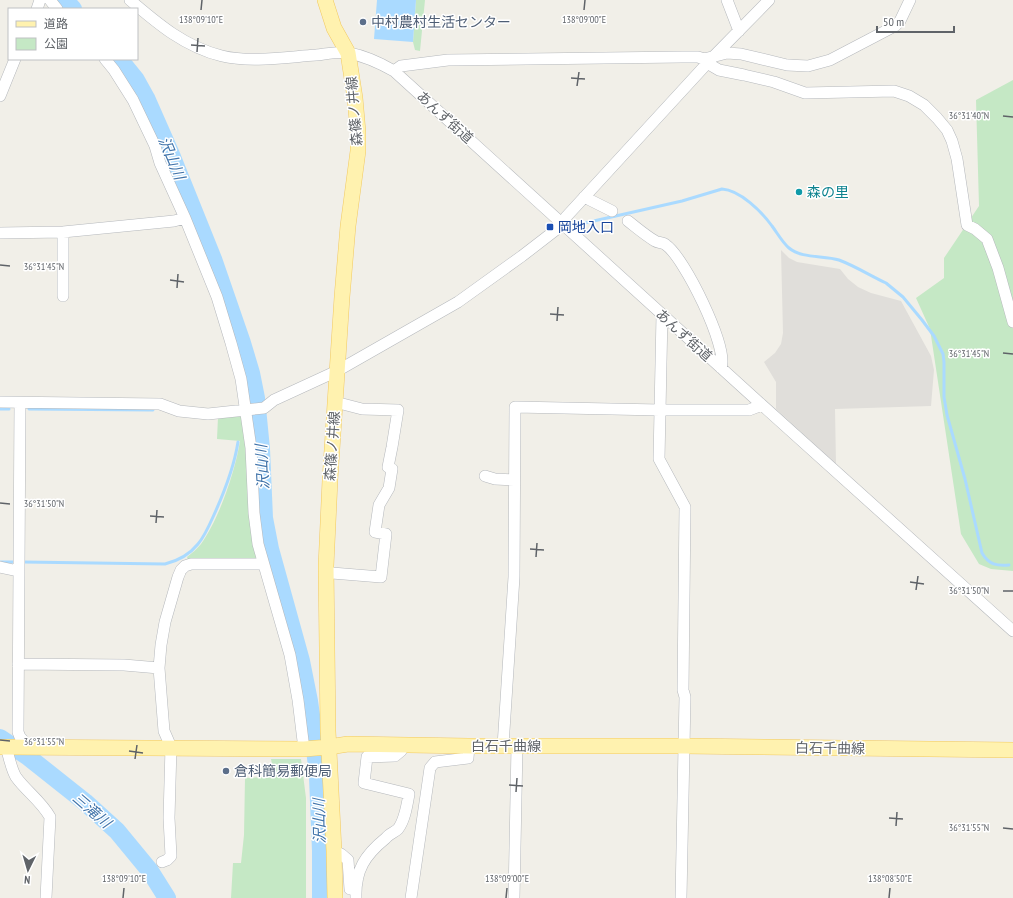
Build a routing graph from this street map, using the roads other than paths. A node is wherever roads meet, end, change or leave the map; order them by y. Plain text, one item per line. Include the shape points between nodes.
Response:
1 (50, 0) edge
2 (130, 0) edge
3 (326, 0) edge
4 (728, 0) edge
5 (769, 0) edge
6 (910, 0) edge
7 (56, 8) edge
8 (739, 31) junction
9 (348, 53) junction
10 (15, 60) edge
11 (106, 60) edge
12 (710, 60) junction
13 (394, 71) junction
14 (0, 96) edge
15 (584, 197) junction
16 (612, 212) dead end
17 (185, 218) junction
18 (628, 221) dead end
19 (561, 223) junction
20 (63, 232) junction
21 (0, 233) edge
22 (63, 296) dead end
23 (662, 315) junction
24 (1013, 322) edge
25 (721, 368) junction
26 (337, 371) junction
27 (0, 402) edge
28 (335, 402) junction
29 (20, 403) junction
30 (762, 405) junction
31 (248, 409) junction
32 (660, 410) junction
33 (485, 476) dead end
34 (514, 480) junction
35 (263, 564) junction
36 (0, 567) edge
37 (18, 571) junction
38 (332, 573) dead end
39 (1013, 631) edge
40 (18, 664) junction
41 (159, 668) junction
42 (404, 745) junction
43 (469, 746) junction
44 (510, 746) junction
45 (683, 746) junction
46 (5, 747) edge
47 (28, 747) junction
48 (327, 747) junction
49 (170, 748) junction
50 (305, 749) junction
51 (1013, 750) edge
52 (409, 794) junction
53 (426, 795) junction
54 (334, 851) junction
55 (162, 862) dead end
56 (46, 898) edge
57 (335, 898) edge
58 (351, 898) edge
59 (356, 898) edge
60 (411, 898) edge
61 (514, 898) edge
62 (681, 898) edge

1 - 7 street
2 - 9 street, あんず街道 via 181,40 200,50 223,56 242,59
3 - 9 main road, 森篠ノ井線 via 334,28
4 - 8 street
5 - 8 street
6 - 12 street via 895,26 821,63 808,66 787,65 727,53
8 - 12 street
9 - 13 street, あんず街道 via 373,60
9 - 26 main road, 森篠ノ井線 via 355,98 358,150 348,226
10 - 14 street
11 - 17 street via 133,100
12 - 13 street via 682,57 448,60 401,66
12 - 15 street
12 - 24 street via 719,70 774,82 805,93 894,91 924,105 947,130 952,141 967,225 987,239
13 - 19 street, あんず街道
15 - 16 street
15 - 19 street
17 - 20 street
17 - 31 street via 217,297
18 - 25 street via 657,242 666,244 683,264 715,331 722,355
19 - 23 street, あんず街道
19 - 26 street via 522,256 458,302
20 - 21 street
20 - 22 street
23 - 25 street, あんず街道
23 - 32 street
25 - 30 street, あんず街道
26 - 28 main road, 森篠ノ井線
26 - 31 street via 274,400 264,408
27 - 29 street
28 - 38 street via 362,409 398,410 388,467 392,469 389,488 379,505 375,532 386,534 381,577
28 - 48 main road, 森篠ノ井線 via 326,566
29 - 31 street via 160,404 179,411 208,414
29 - 37 street
30 - 32 street via 749,410
30 - 39 street, あんず街道
31 - 35 street via 254,513
32 - 34 street via 515,407
32 - 45 street via 659,459 685,507
33 - 34 street via 494,480
34 - 44 street
35 - 41 street via 191,564 181,570 165,622
35 - 50 street via 290,655
36 - 37 street
37 - 40 street
40 - 41 street via 124,665
40 - 47 street via 18,732
41 - 49 street via 164,732
42 - 43 main road, 白石千曲線
42 - 48 main road, 白石千曲線 via 348,744
42 - 52 street via 395,756 367,758 364,783
43 - 44 main road, 白石千曲線
43 - 53 street via 468,758 435,762 430,768
44 - 45 main road, 白石千曲線
44 - 61 street
45 - 51 main road, 白石千曲線
45 - 62 street
46 - 47 main road, 白石千曲線
46 - 56 street via 15,775 45,807 50,817
47 - 49 main road, 白石千曲線
48 - 50 main road, 白石千曲線
48 - 54 main road, 森篠ノ井線
49 - 50 main road, 白石千曲線
49 - 55 street via 171,856
52 - 53 street
52 - 59 street via 398,829 367,856 355,884
53 - 60 street
54 - 57 main road, 森篠ノ井線
54 - 58 street via 348,860

